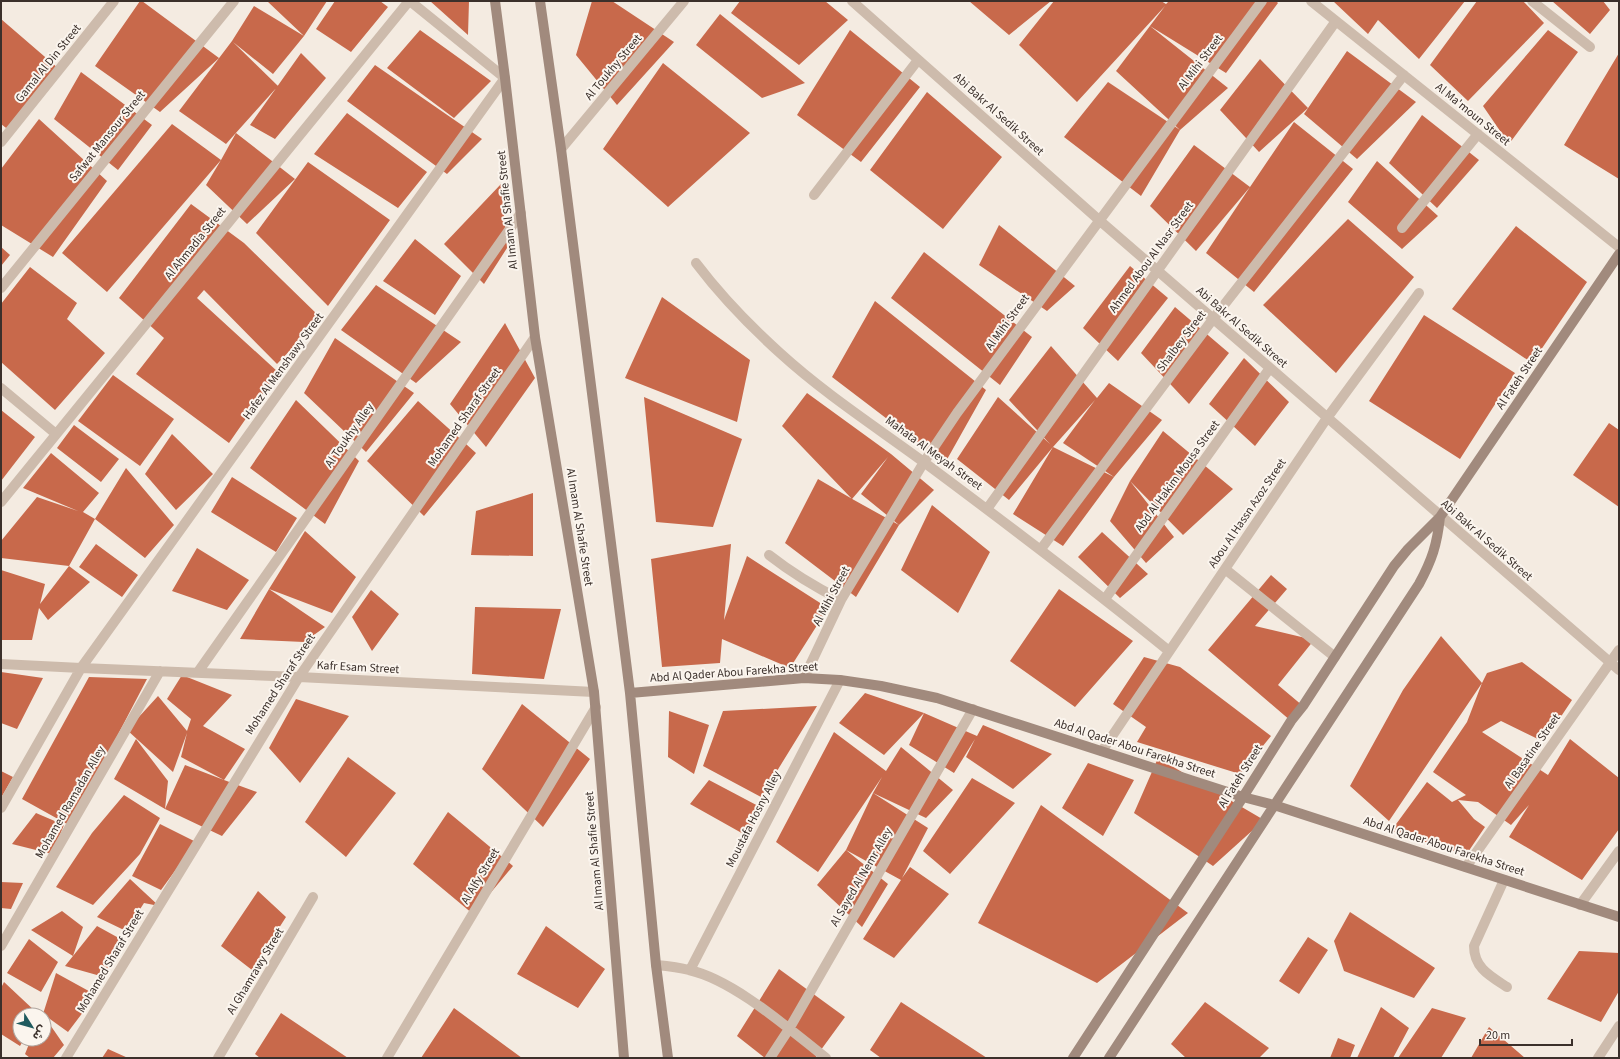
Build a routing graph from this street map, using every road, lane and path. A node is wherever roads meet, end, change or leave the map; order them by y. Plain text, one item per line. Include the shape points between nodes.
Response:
1 (114, 1) edge
2 (234, 1) edge
3 (410, 1) edge
4 (495, 1) edge
5 (540, 1) edge
6 (684, 1) edge
7 (852, 1) edge
8 (1262, 1) edge
9 (1312, 1) edge
10 (1532, 1) edge
11 (1336, 21) junction
12 (1590, 47) dead end
13 (918, 60) junction
14 (1404, 75) junction
15 (506, 78) junction
16 (1478, 134) junction
17 (1, 142) edge
18 (561, 149) junction
19 (814, 195) dead end
20 (521, 213) junction
21 (1099, 220) junction
22 (1402, 228) dead end
23 (1619, 247) edge
24 (1617, 260) edge
25 (696, 263) dead end
26 (1157, 271) junction
27 (1, 288) edge
28 (1419, 293) dead end
29 (1213, 319) junction
30 (535, 337) junction
31 (1270, 368) junction
32 (1, 388) edge
33 (1327, 418) junction
34 (56, 434) junction
35 (924, 462) junction
36 (1, 502) edge
37 (986, 509) junction
38 (1440, 517) junction
39 (1041, 549) junction
40 (769, 555) dead end
41 (1225, 569) junction
42 (1105, 599) junction
43 (841, 600) junction
44 (1619, 650) edge
45 (1169, 651) junction
46 (1335, 657) junction
47 (1610, 663) junction
48 (1, 664) edge
49 (81, 668) junction
50 (1619, 670) edge
51 (160, 671) junction
52 (198, 672) junction
53 (299, 677) junction
54 (804, 678) junction
55 (840, 680) junction
56 (594, 692) junction
57 (630, 692) junction
58 (596, 708) junction
59 (973, 709) junction
60 (1102, 751) junction
61 (1243, 797) junction
62 (1274, 805) junction
63 (1, 808) edge
64 (1619, 851) edge
65 (1466, 867) junction
66 (1504, 880) junction
67 (313, 897) dead end
68 (1580, 905) junction
69 (1619, 917) edge
70 (1, 946) edge
71 (656, 965) junction
72 (690, 970) junction
73 (1506, 987) dead end
74 (1619, 1026) edge
75 (789, 1029) junction
76 (66, 1058) edge
77 (218, 1058) edge
78 (387, 1058) edge
79 (624, 1058) edge
80 (668, 1058) edge
81 (770, 1058) edge
82 (826, 1058) edge
83 (1073, 1058) edge
84 (1108, 1058) edge
85 (1598, 1058) edge

1 - 17 street, Gamal Al Din Street
2 - 27 street, Safwat Mansour Street
3 - 15 street
3 - 34 street, Al Ahmadia Street
4 - 15 street, Al Imam Al Shafie Street
5 - 18 street
6 - 18 street, Al Toukhy Street
7 - 13 street, Abi Bakr Al Sedik Street
8 - 21 street, Al Mihi Street
9 - 11 street, Al Ma'moun Street
10 - 12 street
11 - 14 street, Al Ma'moun Street
11 - 26 street, Ahmed Abou Al Nasr Street
13 - 19 street
13 - 21 street, Abi Bakr Al Sedik Street
14 - 16 street, Al Ma'moun Street
14 - 29 street, Shalbey Street
15 - 20 street, Al Imam Al Shafie Street
15 - 49 street, Hafez Al Menshawy Street
16 - 22 street
16 - 23 street, Al Ma'moun Street
18 - 57 street
20 - 30 street, Al Imam Al Shafie Street
20 - 52 street, Al Toukhy Alley
21 - 26 street, Abi Bakr Al Sedik Street
21 - 35 street, Al Mihi Street
24 - 38 street, Al Fateh Street
25 - 35 street, Mahata Al Meyah Street via 719,293 781,354 822,388
26 - 29 street, Abi Bakr Al Sedik Street
26 - 37 street, Ahmed Abou Al Nasr Street
28 - 33 street, Abou Al Hassn Azoz Street
29 - 31 street, Abi Bakr Al Sedik Street
29 - 39 street, Shalbey Street
30 - 53 street, Mohamed Sharaf Street
30 - 56 street, Al Imam Al Shafie Street
31 - 33 street, Abi Bakr Al Sedik Street
31 - 42 street, Abd Al Hakim Mousa Street
32 - 34 street
33 - 38 street, Abi Bakr Al Sedik Street
33 - 41 street, Abou Al Hassn Azoz Street
34 - 36 street, Al Ahmadia Street
35 - 37 street, Mahata Al Meyah Street
35 - 43 street, Al Mihi Street
37 - 39 street, Mahata Al Meyah Street
38 - 46 street, Al Fateh Street via 1394,566
38 - 47 street, Abi Bakr Al Sedik Street
38 - 62 street, Al Fateh Street via 1437,543 1430,565
39 - 42 street, Mahata Al Meyah Street
40 - 43 street via 804,580
41 - 45 street, Abou Al Hassn Azoz Street
41 - 46 street
42 - 45 street, Mahata Al Meyah Street
43 - 54 street, Al Mihi Street
44 - 47 street, Al Basatine Street
45 - 60 street, Abou Al Hassn Azoz Street
46 - 61 street, Al Fateh Street via 1303,706 1290,721
47 - 50 street, Abi Bakr Al Sedik Street
47 - 65 street, Al Basatine Street
48 - 49 street, Kafr Esam Street
49 - 51 street, Kafr Esam Street
49 - 63 street, Hafez Al Menshawy Street
51 - 52 street, Kafr Esam Street
51 - 70 street, Mohamed Ramadan Alley
52 - 53 street, Kafr Esam Street
53 - 56 street, Kafr Esam Street
53 - 76 street, Mohamed Sharaf Street
54 - 55 street, Abd Al Qader Abou Farekha Street
54 - 57 street, Abd Al Qader Abou Farekha Street
55 - 59 street, Abd Al Qader Abou Farekha Street via 937,698
55 - 72 street, Moustafa Hosny Alley
56 - 58 street, Al Imam Al Shafie Street
57 - 71 street
58 - 78 street, Al Alfy Street
58 - 79 street, Al Imam Al Shafie Street
59 - 60 street, Abd Al Qader Abou Farekha Street
59 - 75 street, Al Sayed Al Nemr Alley
60 - 61 street, Abd Al Qader Abou Farekha Street
61 - 62 street, Abd Al Qader Abou Farekha Street
61 - 83 street, Al Fateh Street
62 - 65 street, Abd Al Qader Abou Farekha Street
62 - 84 street, Al Fateh Street
64 - 68 street
65 - 66 street, Abd Al Qader Abou Farekha Street
66 - 68 street, Abd Al Qader Abou Farekha Street
66 - 73 street via 1474,946 1474,953 1480,968
67 - 77 street, Al Ghamrawy Street
68 - 69 street, Abd Al Qader Abou Farekha Street
71 - 72 street
71 - 80 street
72 - 75 street via 718,981 745,996
74 - 85 street
75 - 81 street, Al Sayed Al Nemr Alley
75 - 82 street

